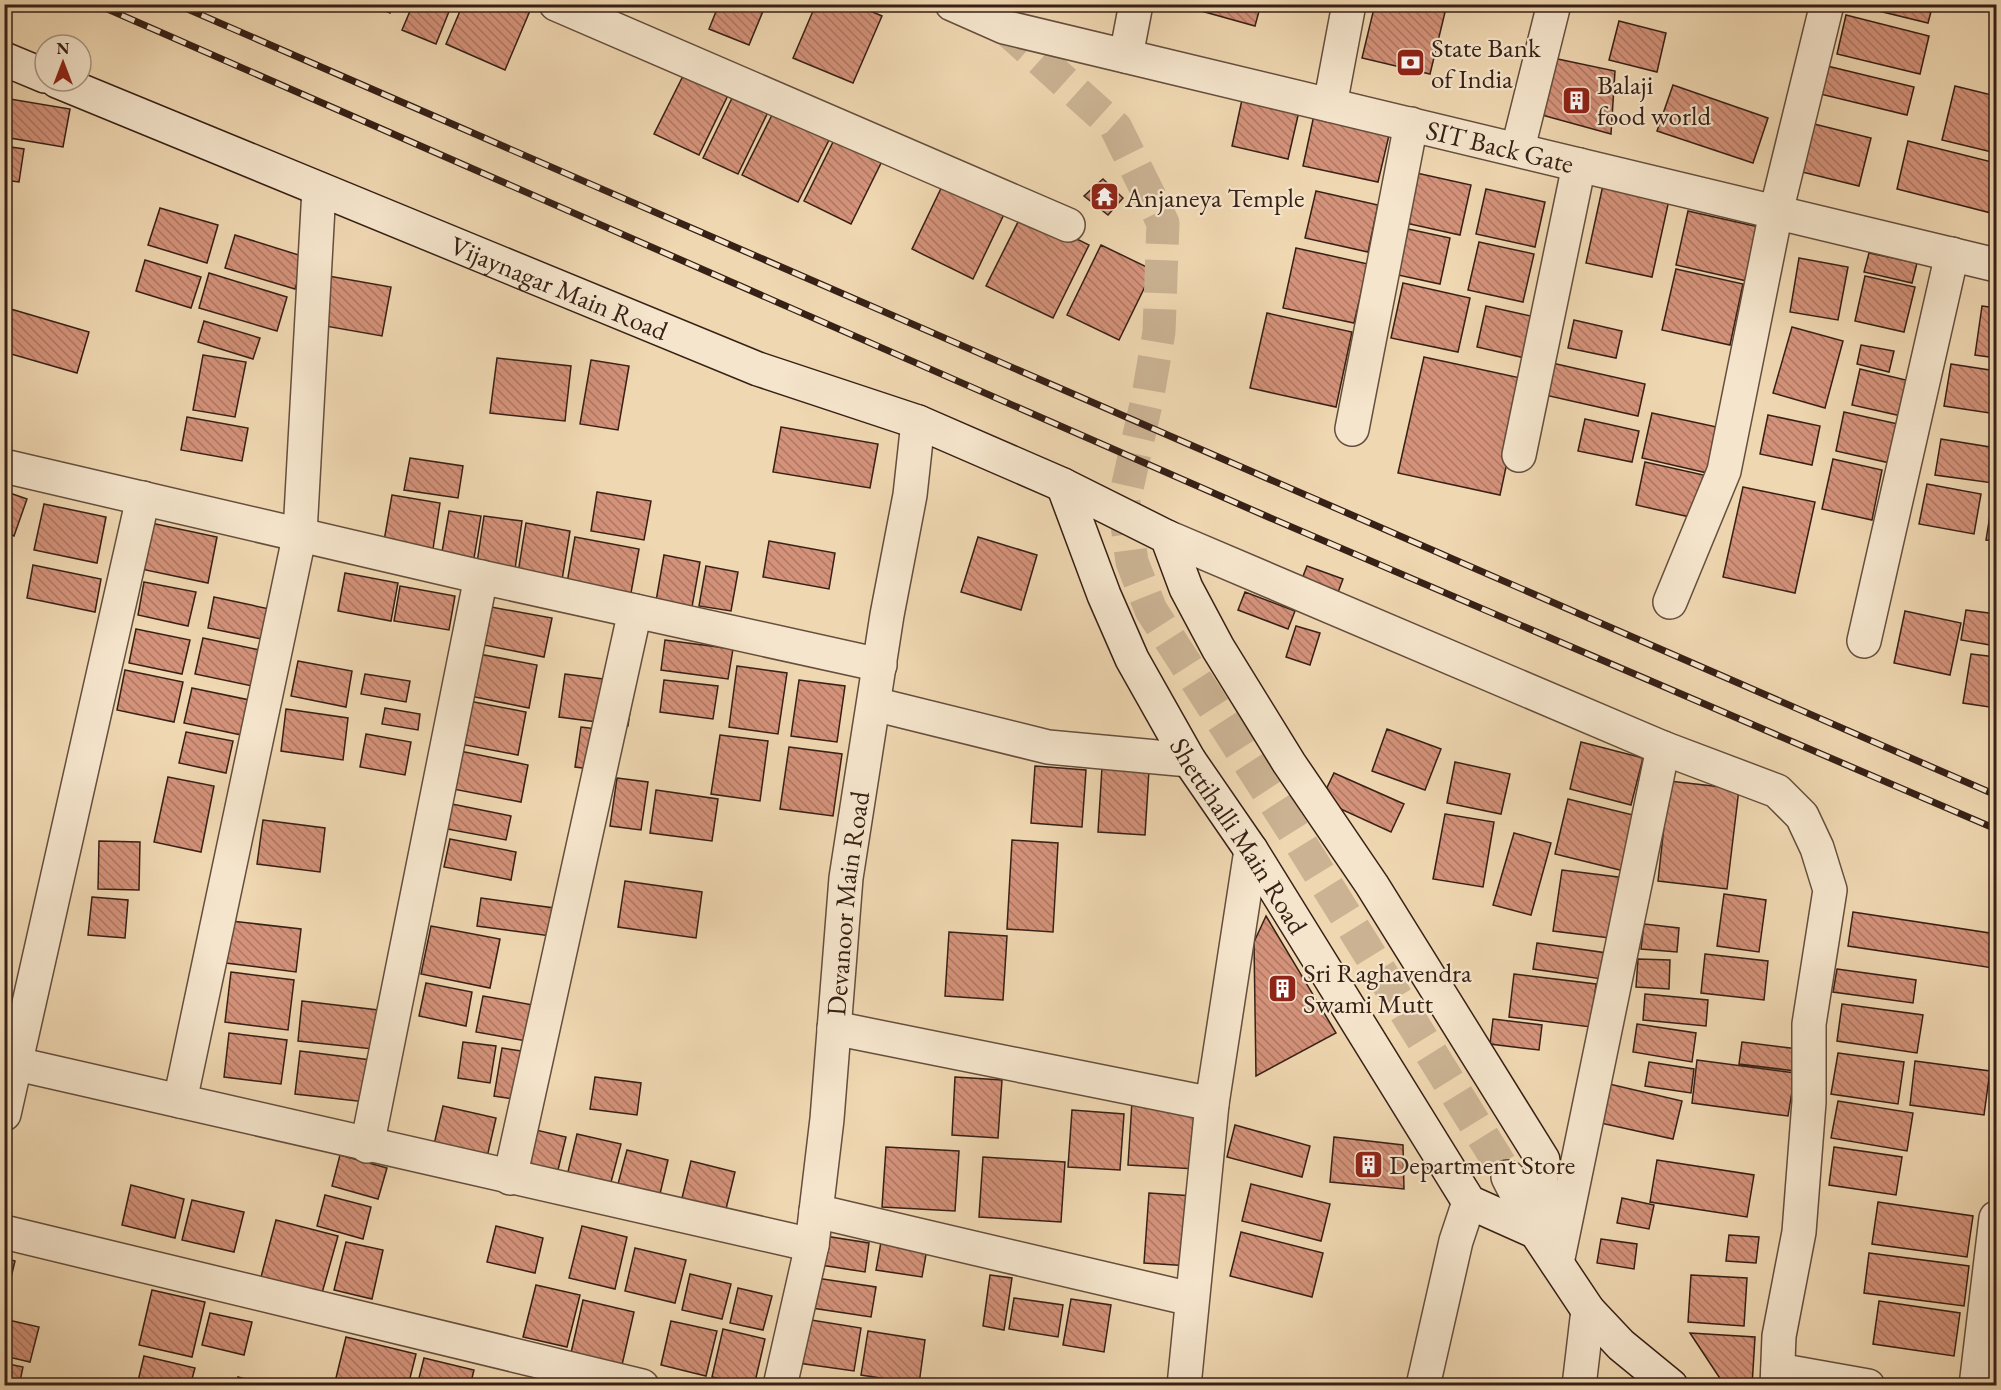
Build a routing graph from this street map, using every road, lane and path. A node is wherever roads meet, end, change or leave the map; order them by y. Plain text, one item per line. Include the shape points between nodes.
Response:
1 (556, 4) edge
2 (952, 4) edge
3 (1136, 4) edge
4 (1349, 4) edge
5 (1554, 4) edge
6 (1827, 4) edge
7 (1126, 56) junction
8 (4, 59) edge
9 (33, 71) edge
10 (86, 93) edge
11 (1330, 105) junction
12 (1411, 124) junction
13 (1518, 148) junction
14 (1579, 165) junction
15 (318, 189) junction
16 (1776, 212) junction
17 (1068, 225) dead end
18 (1952, 254) junction
19 (1996, 265) edge
20 (918, 422) junction
21 (1352, 429) dead end
22 (1519, 455) dead end
23 (4, 466) edge
24 (1063, 486) junction
25 (143, 498) junction
26 (300, 533) junction
27 (1167, 537) junction
28 (481, 577) junction
29 (1670, 602) dead end
30 (635, 611) junction
31 (1864, 641) dead end
32 (880, 664) junction
33 (874, 704) junction
34 (1664, 748) junction
35 (1189, 760) junction
36 (1251, 850) junction
37 (834, 1028) junction
38 (11, 1062) edge
39 (180, 1101) junction
40 (1212, 1104) junction
41 (4, 1114) edge
42 (367, 1146) junction
43 (1508, 1177) tunnel mouth
44 (510, 1178) junction
45 (1469, 1202) junction
46 (816, 1211) junction
47 (1996, 1218) edge
48 (4, 1232) edge
49 (1536, 1232) junction
50 (812, 1245) junction
51 (1557, 1263) junction
52 (1191, 1299) junction
53 (1588, 1310) junction
54 (1620, 1346) junction
55 (1777, 1378) edge
56 (789, 1384) edge
57 (642, 1386) edge
58 (1184, 1386) edge
59 (1423, 1386) edge
60 (1579, 1386) edge
61 (1638, 1386) edge
62 (1671, 1386) edge
63 (1868, 1386) edge
64 (1976, 1386) edge

1 - 17 street
2 - 7 street, SIT Back Gate via 1004,27
3 - 7 street
4 - 11 street
5 - 13 street
6 - 16 street
7 - 11 street, SIT Back Gate
8 - 9 street
10 - 15 street, Vijaynagar Main Road
11 - 12 street, SIT Back Gate
12 - 13 street, SIT Back Gate
12 - 21 street
13 - 14 street, SIT Back Gate
14 - 16 street, SIT Back Gate
14 - 22 street
15 - 20 street, Vijaynagar Main Road via 758,369
15 - 26 street
16 - 18 street, SIT Back Gate
16 - 29 street via 1724,471
18 - 19 street, SIT Back Gate
18 - 31 street
20 - 24 street, Vijaynagar Main Road
20 - 32 street, Devanoor Main Road via 910,495
23 - 25 street
24 - 27 street, Vijaynagar Main Road
24 - 35 street, Shettihalli Main Road via 1132,659
25 - 26 street
25 - 38 street
26 - 28 street
26 - 39 street
27 - 34 street, Vijaynagar Main Road
27 - 49 street via 1186,588 1218,648 1288,763 1372,885 1543,1160
28 - 30 street
28 - 42 street
30 - 32 street
30 - 44 street
32 - 33 street, Devanoor Main Road
33 - 35 street via 1048,747
33 - 37 street, Devanoor Main Road via 846,878
34 - 51 street
34 - 55 street, Vijaynagar Main Road via 1777,791 1786,798 1802,816 1830,890 1809,1024 1809,1102 1799,1232 1779,1336
35 - 36 street, Shettihalli Main Road
36 - 40 street
36 - 45 street, Shettihalli Main Road
37 - 40 street
37 - 46 street, Devanoor Main Road
38 - 39 street
38 - 41 street
39 - 42 street
40 - 52 street
42 - 44 street
43 - 49 street
44 - 50 street
45 - 49 street
45 - 59 street via 1456,1241
46 - 50 street, Devanoor Main Road
46 - 52 street
47 - 64 street
48 - 57 street
49 - 51 street
50 - 56 street, Devanoor Main Road
51 - 53 street
52 - 58 street
53 - 54 street
53 - 60 street
54 - 61 street
54 - 62 street
55 - 63 street

